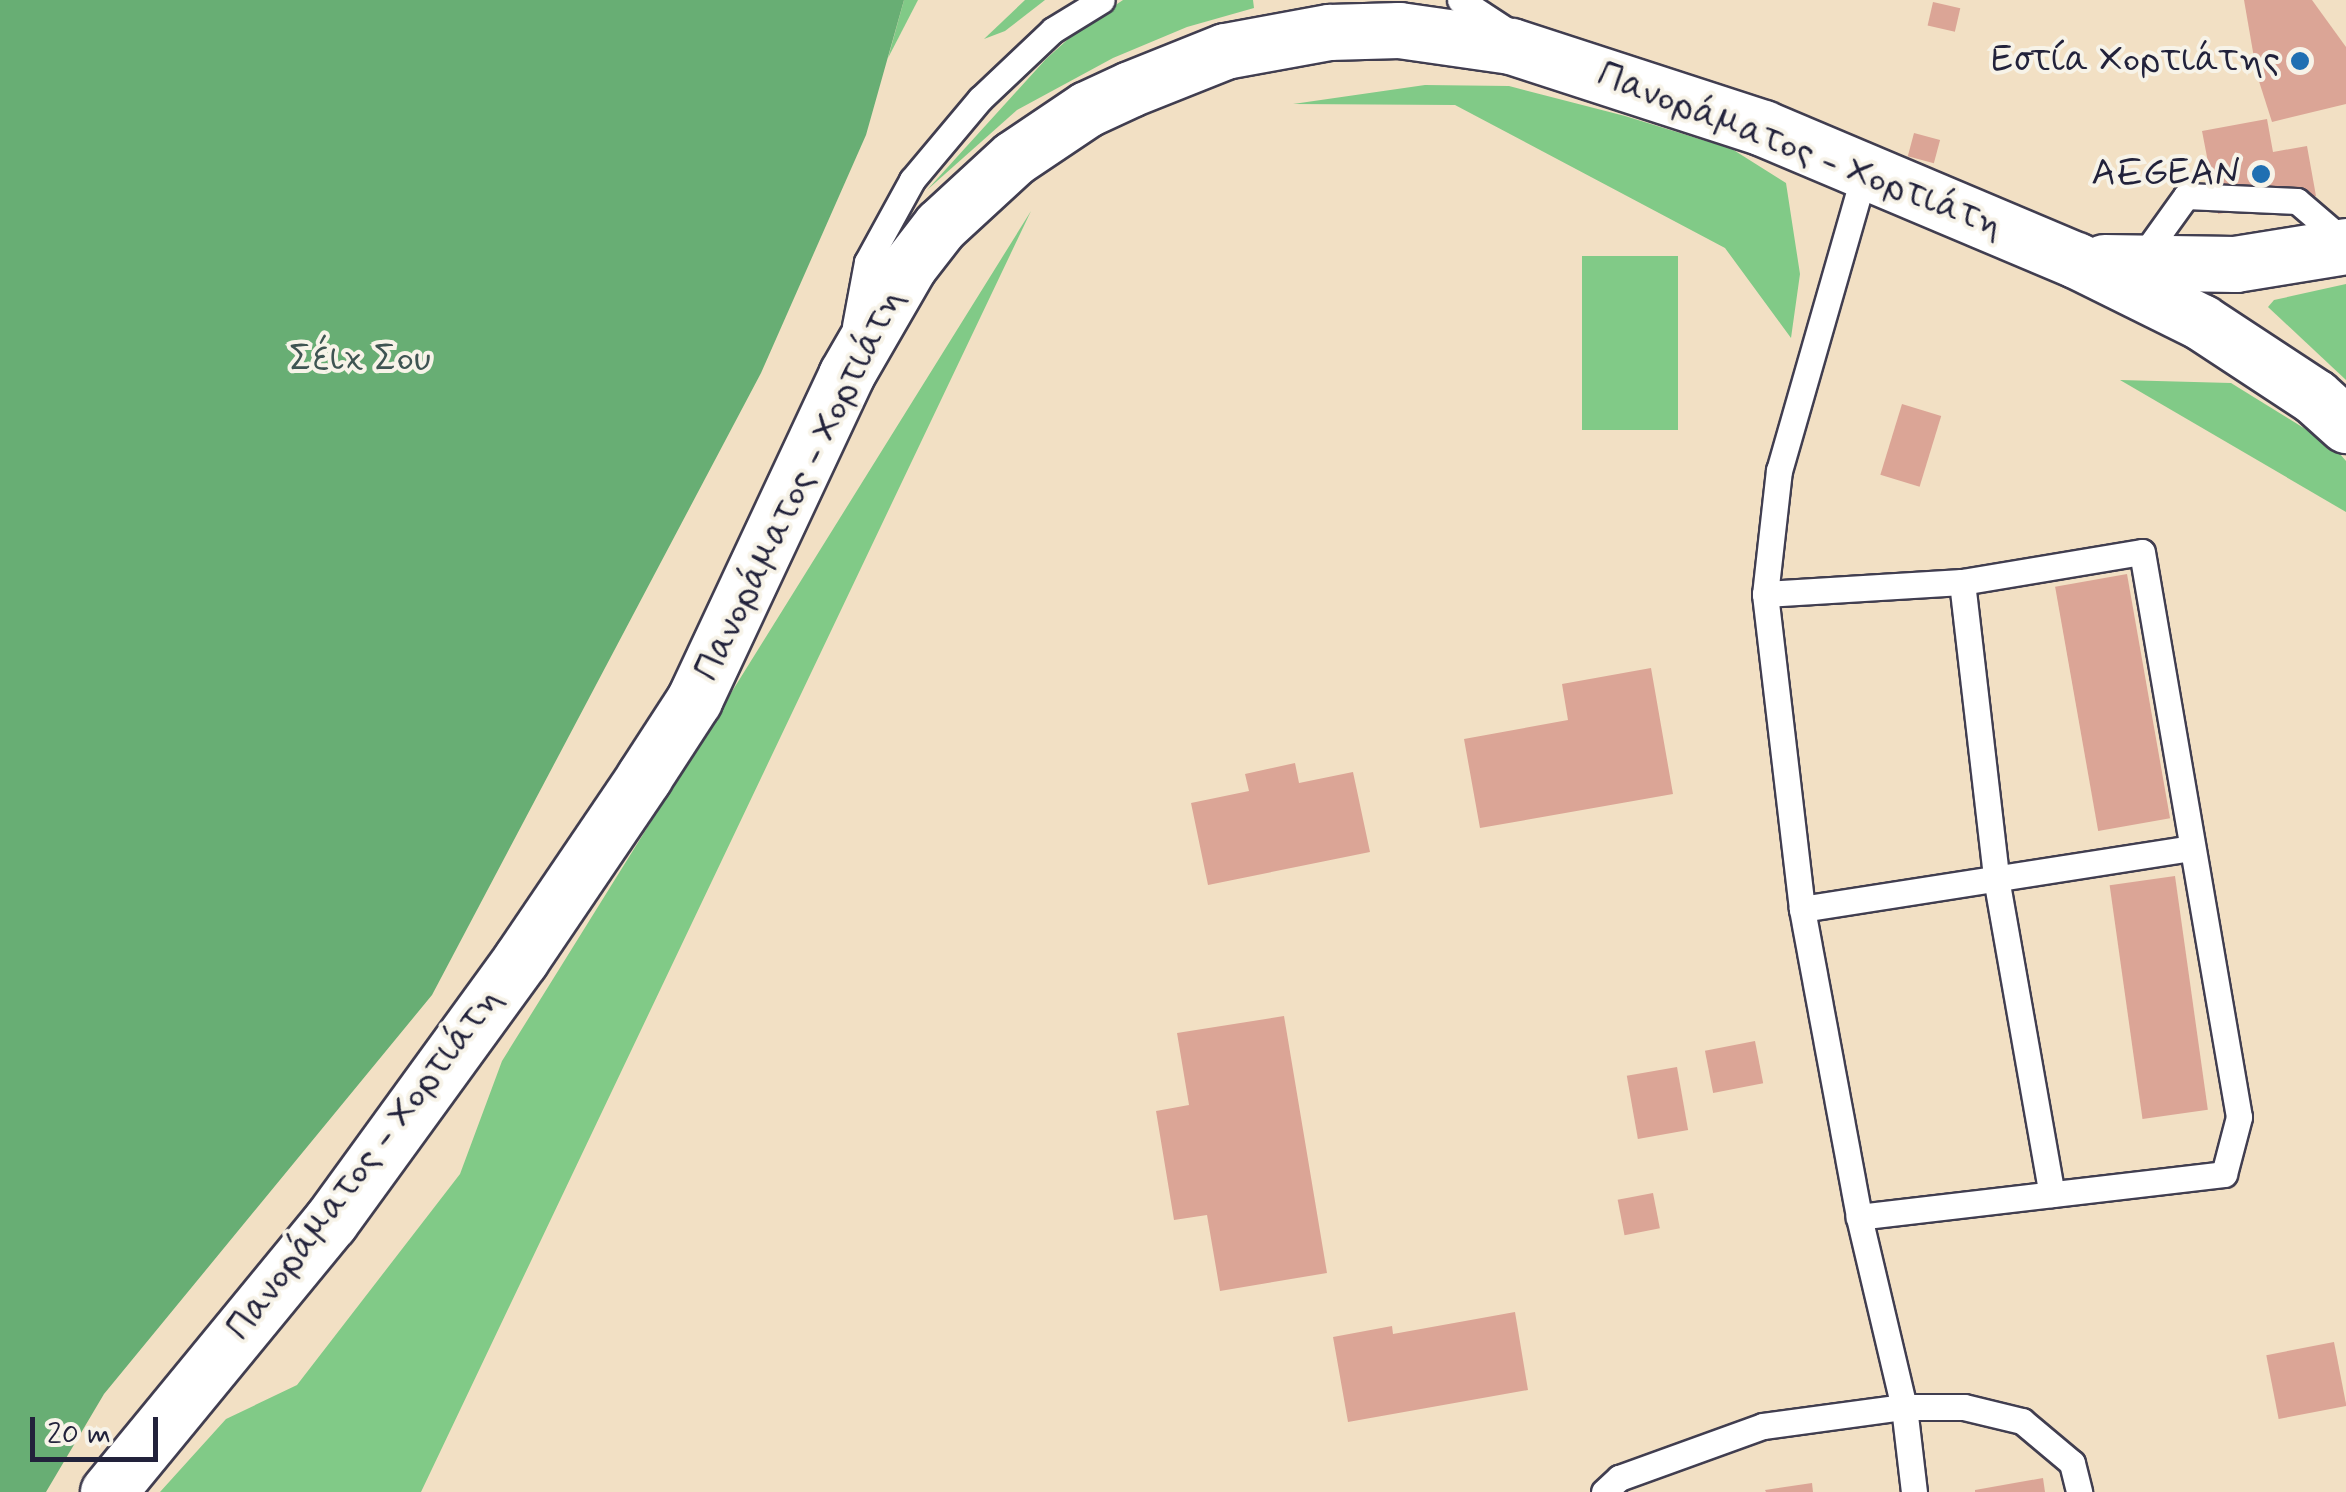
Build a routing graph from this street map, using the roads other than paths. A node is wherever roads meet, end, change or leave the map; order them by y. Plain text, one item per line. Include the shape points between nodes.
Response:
1 (1102, 0) edge
2 (1460, 0) edge
3 (1578, 65) junction
4 (1865, 171) junction
5 (2346, 245) edge
6 (2076, 260) junction
7 (846, 376) junction
8 (2346, 426) edge
9 (1962, 582) junction
10 (1765, 594) junction
11 (2190, 848) junction
12 (1996, 878) junction
13 (1802, 910) junction
14 (2052, 1194) junction
15 (1859, 1218) junction
16 (1904, 1407) junction
17 (108, 1492) edge
18 (1604, 1492) edge
19 (1914, 1492) edge
20 (2079, 1492) edge

1 - 7 lane via 1054,30 980,99 912,180 867,262
2 - 3 lane
3 - 4 main road, Πανοράματος - Χορτιάτη
3 - 7 main road, Πανοράματος - Χορτιάτη via 1366,17 1225,50 1130,89 1049,132 940,226 909,266
4 - 6 main road, Πανοράματος - Χορτιάτη
4 - 10 lane via 1779,470
5 - 6 main road via 2235,264
6 - 8 main road via 2201,322 2315,396
7 - 17 main road, Πανοράματος - Χορτιάτη via 694,700 644,777 330,1222
9 - 10 lane
9 - 11 lane via 2142,552
9 - 12 lane
10 - 13 lane
11 - 12 lane
11 - 14 lane via 2238,1117 2224,1174
12 - 13 lane
12 - 14 lane
13 - 15 lane
14 - 15 lane
15 - 16 lane
16 - 18 lane via 1763,1426 1619,1478
16 - 19 lane
16 - 20 lane via 1964,1407 2022,1421 2072,1463

